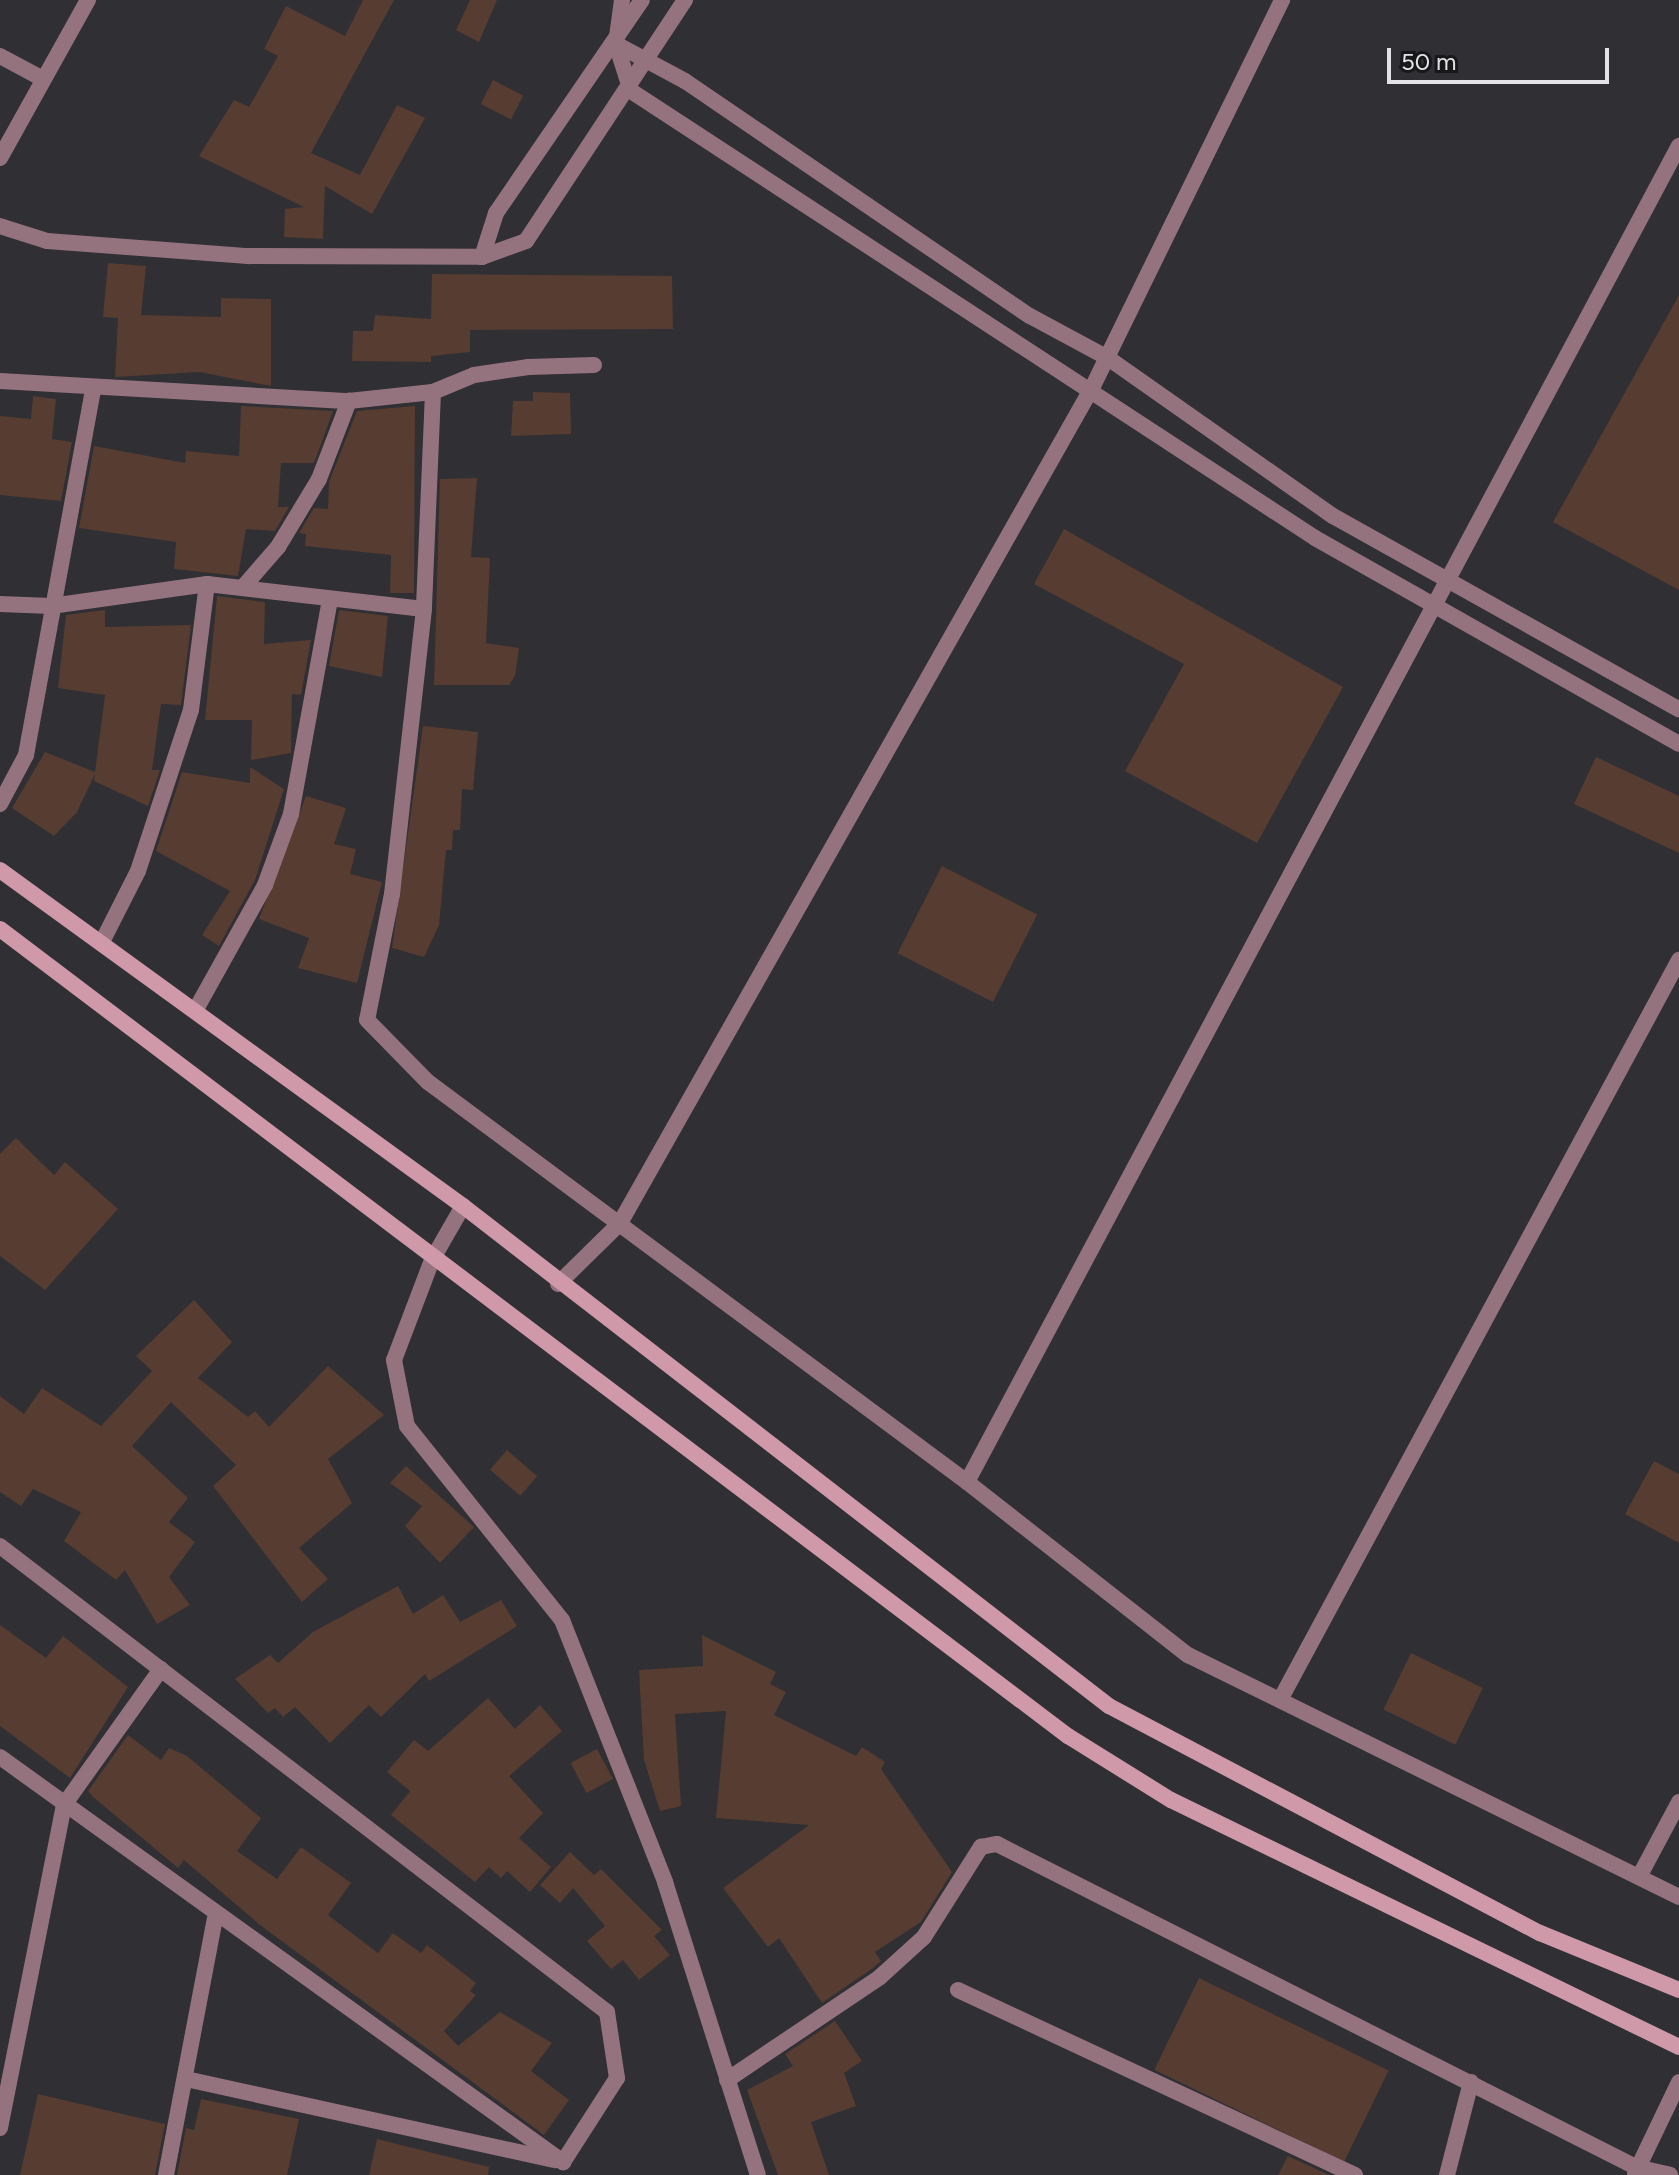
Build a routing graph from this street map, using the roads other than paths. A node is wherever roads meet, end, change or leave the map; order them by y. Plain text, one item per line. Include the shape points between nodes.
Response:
1 (88, 0) edge
2 (622, 0) edge
3 (642, 0) edge
4 (685, 0) edge
5 (1282, 0) edge
6 (616, 44) junction
7 (0, 56) edge
8 (650, 60) junction
9 (43, 79) junction
10 (631, 91) junction
11 (1679, 146) edge
12 (0, 158) edge
13 (0, 226) edge
14 (482, 257) junction
15 (1108, 358) junction
16 (594, 365) dead end
17 (0, 381) edge
18 (1093, 386) junction
19 (93, 390) junction
20 (433, 392) junction
21 (349, 401) junction
22 (1450, 582) junction
23 (207, 584) junction
24 (244, 586) junction
25 (330, 599) junction
26 (0, 604) edge
27 (51, 606) junction
28 (1437, 607) junction
29 (424, 609) junction
30 (1679, 709) edge
31 (1679, 744) edge
32 (0, 804) edge
33 (0, 870) edge
34 (0, 929) edge
35 (102, 942) junction
36 (1679, 960) edge
37 (195, 1011) junction
38 (463, 1206) junction
39 (620, 1223) junction
40 (432, 1260) junction
41 (558, 1284) junction
42 (967, 1482) junction
43 (0, 1546) edge
44 (161, 1669) junction
45 (1280, 1700) junction
46 (0, 1757) edge
47 (1679, 1802) edge
48 (64, 1805) junction
49 (1639, 1877) junction
50 (1679, 1897) edge
51 (215, 1919) junction
52 (958, 1990) dead end
53 (1679, 1990) edge
54 (8, 2044) edge
55 (1679, 2047) edge
56 (186, 2079) junction
57 (727, 2080) junction
58 (1471, 2082) junction
59 (1679, 2082) edge
60 (0, 2128) edge
61 (563, 2162) junction
62 (1635, 2171) edge
63 (166, 2175) edge
64 (758, 2175) edge
65 (1355, 2175) edge
66 (1447, 2175) edge
67 (1670, 2175) edge

1 - 9 street
2 - 6 street
3 - 6 street
4 - 8 street
5 - 15 street
6 - 8 street
6 - 10 street
6 - 14 street via 496,213
7 - 9 street
8 - 10 street
8 - 15 street via 1030,316
9 - 12 street
10 - 14 street via 526,241
10 - 18 street via 1018,347
11 - 22 street
13 - 14 street via 47,241 248,256
15 - 18 street
15 - 22 street via 1333,516
16 - 20 street via 474,375
17 - 19 street
18 - 28 street via 1315,538
18 - 39 street
19 - 21 street
19 - 27 street
20 - 21 street
20 - 29 street
21 - 24 street via 319,479 278,547
22 - 28 street
22 - 30 street
23 - 24 street
23 - 27 street
23 - 35 street via 184,735 138,871
24 - 25 street
25 - 29 street
25 - 37 street via 291,814 265,885
26 - 27 street
27 - 32 street via 26,755
28 - 31 street
28 - 42 street
29 - 39 street via 392,894 367,1020 428,1082
33 - 35 main road
34 - 40 main road
35 - 37 main road
36 - 45 street
37 - 38 main road
38 - 40 street
38 - 41 main road
39 - 41 street
39 - 42 street
40 - 55 main road via 1068,1736 1171,1800
40 - 57 street via 394,1360 407,1426 562,1620 665,1882
41 - 53 main road via 1109,1706 1540,1933
42 - 45 street via 1188,1655
43 - 44 street
44 - 48 street
44 - 61 street via 607,2012 617,2078
45 - 49 street
46 - 48 street
47 - 49 street
48 - 51 street
48 - 54 street
49 - 50 street
51 - 56 street
51 - 61 street
52 - 65 street
54 - 60 street
56 - 61 street
56 - 63 street
57 - 58 street via 880,1977 924,1937 987,1844
57 - 64 street
58 - 62 street
58 - 66 street
59 - 62 street
62 - 67 street

